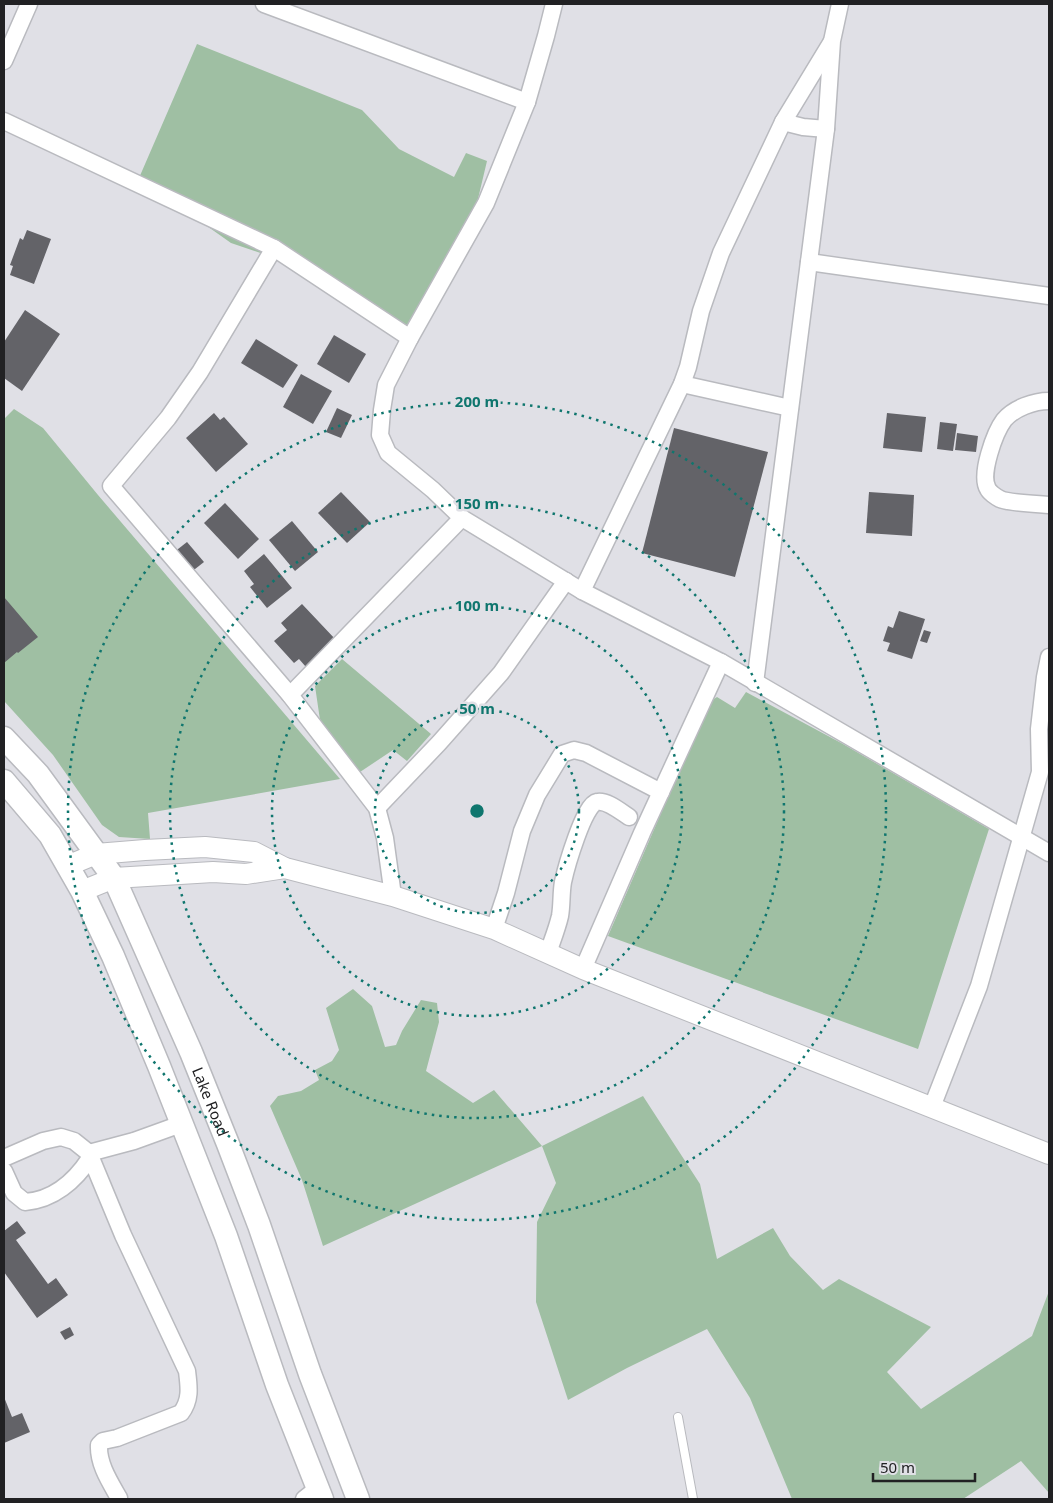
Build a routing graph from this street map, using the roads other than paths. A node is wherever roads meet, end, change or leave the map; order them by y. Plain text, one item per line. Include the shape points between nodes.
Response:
1 (28, 4) edge
2 (264, 4) edge
3 (554, 4) edge
4 (840, 4) edge
5 (832, 41) junction
6 (4, 62) edge
7 (527, 102) junction
8 (4, 120) edge
9 (783, 122) junction
10 (826, 129) junction
11 (274, 248) junction
12 (809, 262) junction
13 (1049, 296) edge
14 (410, 338) junction
15 (682, 384) junction
16 (1049, 402) edge
17 (790, 408) junction
18 (1049, 505) edge
19 (462, 518) junction
20 (566, 581) junction
21 (582, 591) junction
22 (1049, 657) edge
23 (721, 662) junction
24 (755, 682) junction
25 (290, 694) junction
26 (4, 738) edge
27 (4, 780) edge
28 (661, 792) junction
29 (377, 808) junction
30 (628, 817) dead end
31 (1022, 838) junction
32 (96, 854) junction
33 (1049, 854) edge
34 (67, 866) junction
35 (285, 868) junction
36 (114, 878) junction
37 (82, 890) junction
38 (393, 896) junction
39 (494, 930) junction
40 (548, 954) junction
41 (584, 969) junction
42 (932, 1107) junction
43 (181, 1124) junction
44 (1049, 1154) edge
45 (89, 1155) junction
46 (4, 1158) edge
47 (4, 1171) edge
48 (678, 1417) dead end
49 (315, 1496) edge
50 (119, 1498) edge
51 (358, 1499) edge
52 (693, 1499) edge

1 - 6 street
2 - 7 street
3 - 7 street
4 - 5 street
5 - 9 street
5 - 10 street
7 - 14 street via 486,203
8 - 11 street
9 - 10 street
9 - 15 street via 721,253 701,311
10 - 12 street
11 - 14 street
11 - 25 street via 200,372 168,418 111,486
12 - 13 street
12 - 17 street
14 - 19 street via 386,385 380,435 388,453
15 - 17 street
15 - 21 street
16 - 18 street via 1042,401 1018,409 1004,420 988,456 985,477 988,490 1001,500
17 - 24 street
19 - 20 street
19 - 25 street
20 - 21 street
20 - 29 street via 501,673
21 - 23 street
22 - 31 street via 1039,729 1040,772
23 - 24 street
23 - 28 street
24 - 31 street
25 - 29 street
26 - 32 main road, Lake Road via 38,774
27 - 34 main road via 50,835
28 - 39 street via 586,753 574,750 562,754 537,796 522,831
28 - 41 street
29 - 38 street via 385,838
30 - 40 street via 605,803 591,805 567,868 560,914
31 - 33 street
31 - 42 street via 979,986
32 - 34 street
32 - 35 street via 205,847 254,852
32 - 36 main road, Lake Road
34 - 37 main road
35 - 36 street via 246,874 213,872
35 - 38 street
36 - 37 street
36 - 51 main road, Lake Road via 191,1052 231,1153
37 - 43 main road via 113,956
38 - 39 street
39 - 40 street
40 - 41 street
41 - 42 street
42 - 44 street
43 - 45 street
43 - 49 main road via 226,1236
45 - 46 street via 74,1141 61,1137
45 - 47 street via 73,1180 36,1201 24,1202 14,1193
45 - 50 street via 123,1236 188,1371 188,1404 181,1413 99,1445 98,1454 104,1470
48 - 52 lane

